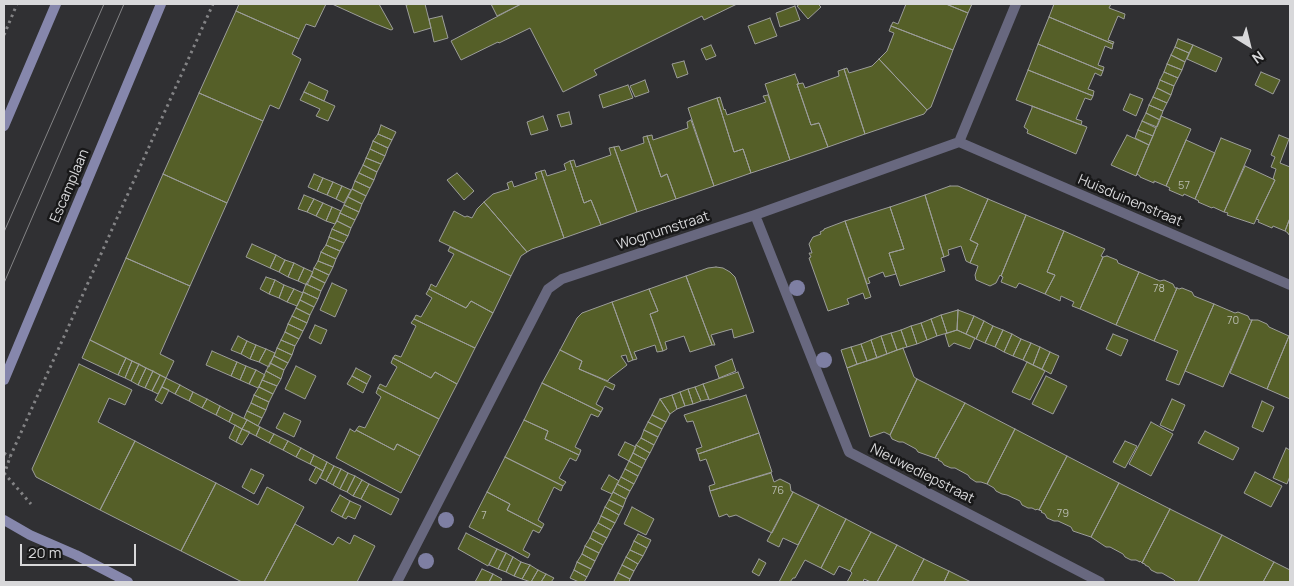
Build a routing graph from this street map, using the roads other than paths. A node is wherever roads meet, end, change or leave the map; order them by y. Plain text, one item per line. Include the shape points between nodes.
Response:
1 (56, 4) edge
2 (161, 4) edge
3 (1016, 4) edge
4 (4, 126) edge
5 (959, 142) junction
6 (755, 215) junction
7 (1290, 286) edge
8 (4, 380) edge
9 (4, 520) edge
10 (128, 582) edge
11 (397, 582) edge
12 (1100, 582) edge

1 - 4 street
2 - 8 street, Escamplaan
3 - 5 street
5 - 6 street, Wognumstraat
5 - 7 street, Huisduinenstraat
6 - 11 street, Wognumstraat via 562,279 548,289
6 - 12 street, Nieuwediepstraat via 850,452
9 - 10 street

